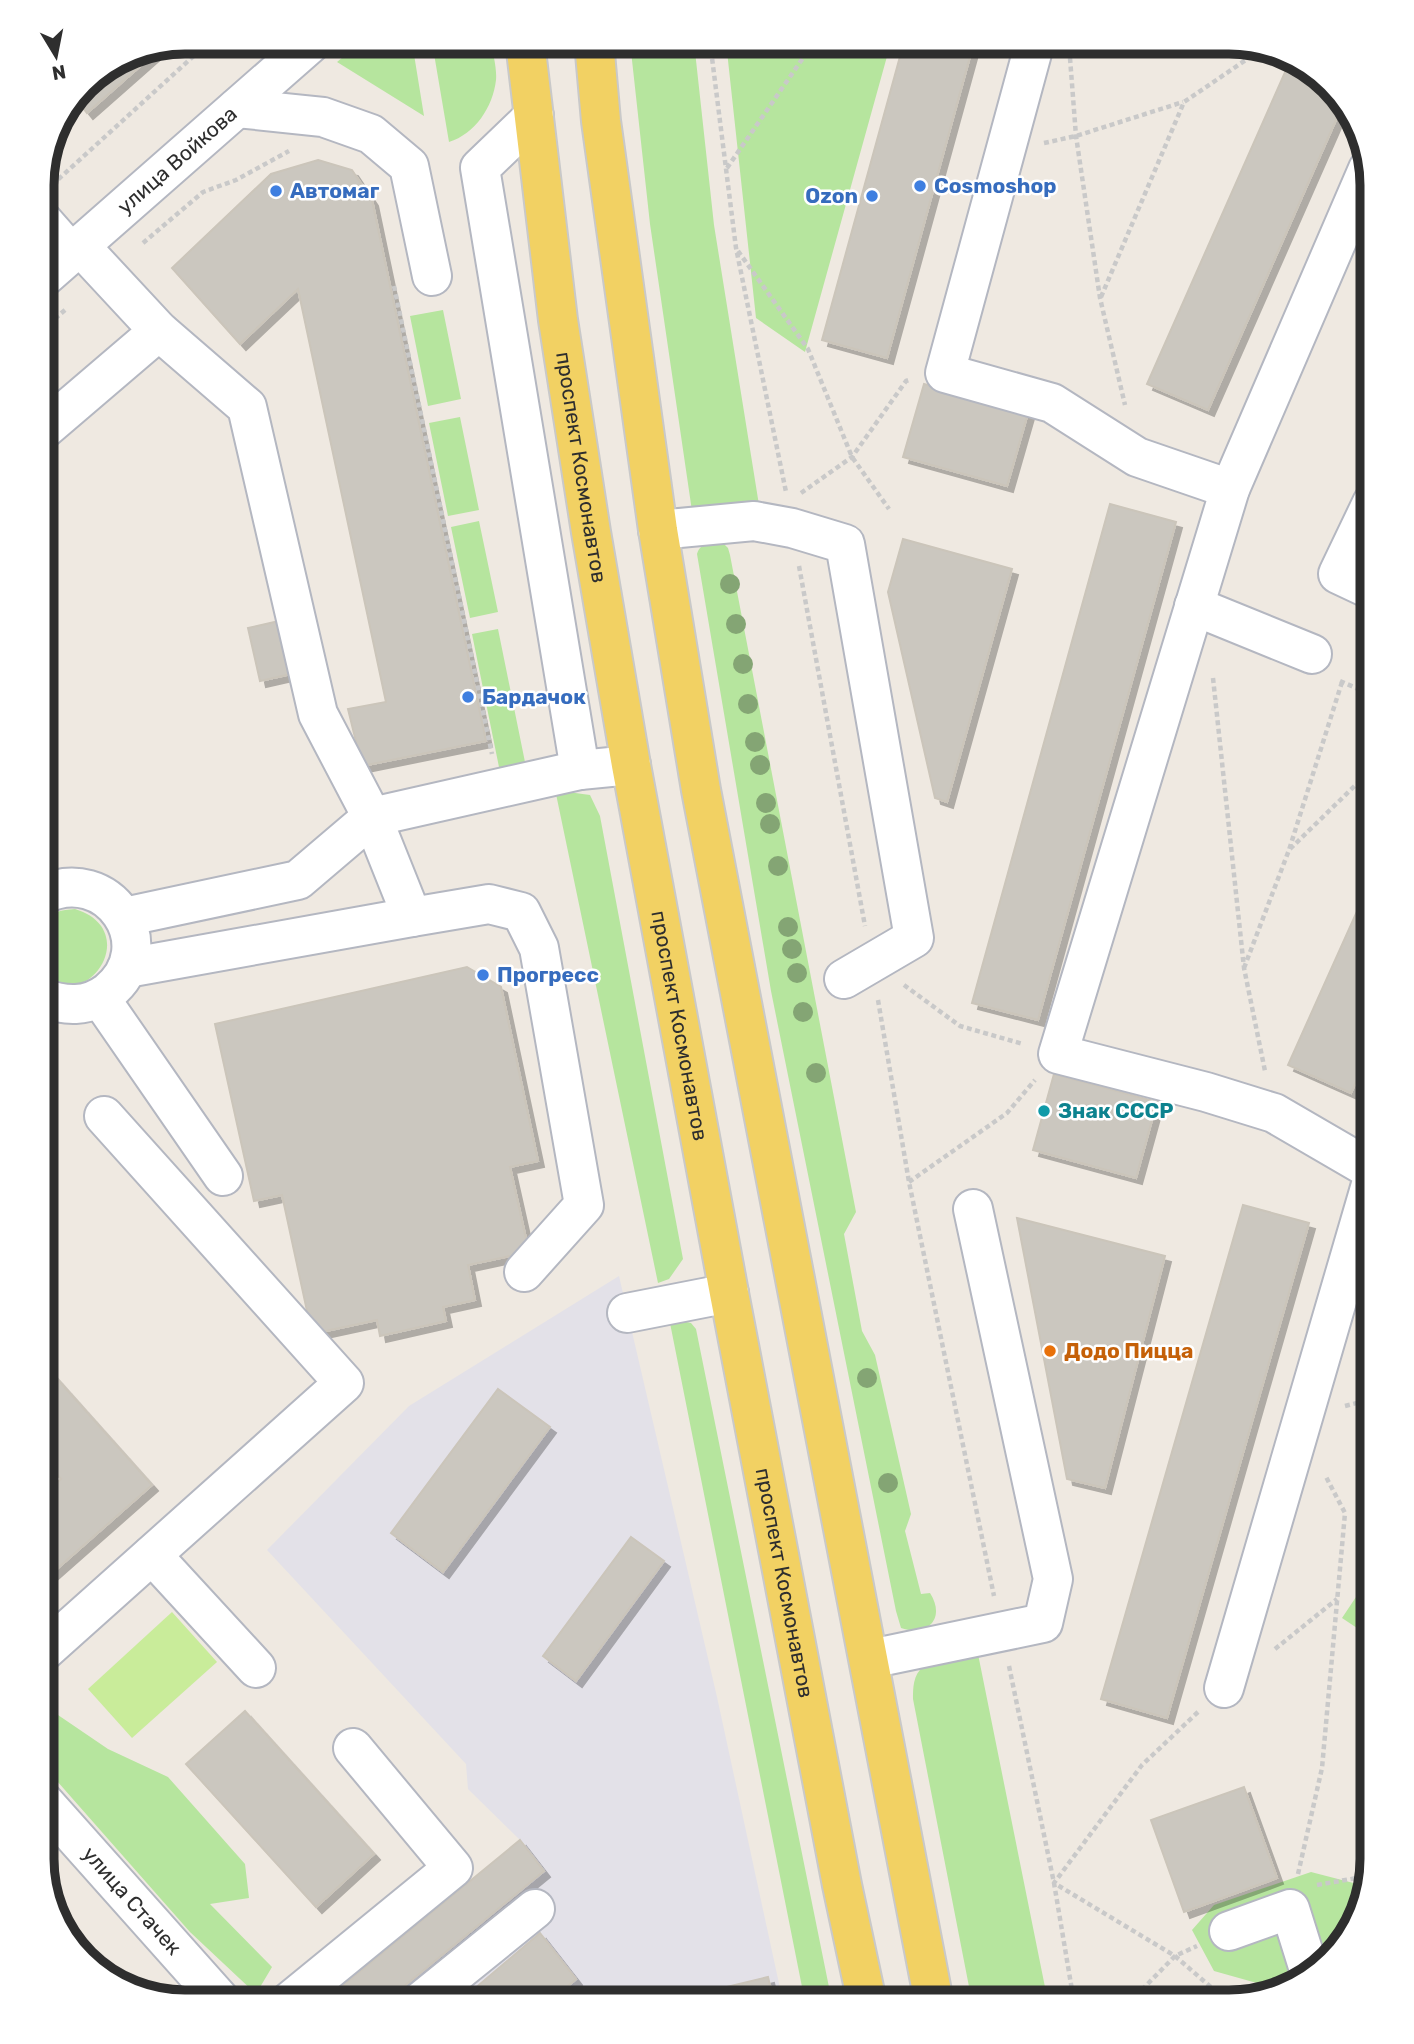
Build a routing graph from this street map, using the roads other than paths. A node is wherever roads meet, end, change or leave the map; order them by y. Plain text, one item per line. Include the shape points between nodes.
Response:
1 (297, 55) edge
2 (527, 55) edge
3 (595, 55) edge
4 (1049, 55) edge
5 (237, 108) junction
6 (534, 116) junction
7 (1360, 188) edge
8 (55, 216) edge
9 (75, 250) junction
10 (55, 268) edge
11 (432, 276) dead end
12 (159, 331) junction
13 (55, 420) edge
14 (1230, 489) junction
15 (1360, 528) edge
16 (658, 530) junction
17 (1360, 584) edge
18 (1210, 613) junction
19 (1312, 654) dead end
20 (631, 765) junction
21 (580, 770) junction
22 (372, 817) junction
23 (55, 888) edge
24 (124, 917) junction
25 (412, 917) junction
26 (127, 968) junction
27 (858, 971) road end
28 (100, 999) junction
29 (55, 1003) edge
30 (104, 1116) dead end
31 (1360, 1163) edge
32 (223, 1176) dead end
33 (973, 1209) dead end
34 (1360, 1222) edge
35 (524, 1272) dead end
36 (729, 1293) junction
37 (627, 1313) dead end
38 (152, 1555) junction
39 (54, 1642) edge
40 (870, 1659) junction
41 (256, 1668) dead end
42 (1224, 1688) road end
43 (353, 1748) dead end
44 (54, 1815) edge
45 (535, 1909) dead end
46 (1229, 1931) road end
47 (1308, 1964) edge
48 (197, 1989) edge
49 (305, 1989) edge
50 (437, 1989) edge
51 (864, 1990) edge
52 (932, 1990) edge

1 - 5 street, улица Войкова
2 - 6 main road, проспект Космонавтов
3 - 16 main road
4 - 14 street via 1005,151 944,373 1052,403 1137,457
5 - 9 street, улица Войкова
5 - 11 street via 323,117 371,134 409,166
6 - 20 main road, проспект Космонавтов via 558,320
6 - 21 street via 480,168
7 - 14 street
8 - 9 street
9 - 10 street, улица Войкова
9 - 12 street via 107,273
12 - 13 street
12 - 22 street via 247,407 318,714
14 - 18 street
15 - 17 street via 1338,574
16 - 27 street via 790,516 845,544 914,938
16 - 40 main road via 701,790
18 - 19 street
18 - 31 street via 1058,1054 1274,1113
20 - 21 street
20 - 36 main road, проспект Космонавтов
21 - 22 street
22 - 24 street via 298,880
22 - 25 street
23 - 24 street via 75,886 94,891 111,901
24 - 26 street via 130,934
25 - 26 street
25 - 35 street via 489,904 510,909 521,912 539,948 584,1205
26 - 28 street
28 - 29 street via 81,1005
28 - 32 street
30 - 38 street via 344,1383
33 - 40 street via 1053,1579 1043,1623
34 - 42 street
36 - 37 street
36 - 51 main road, проспект Космонавтов
38 - 39 street
38 - 41 street
40 - 52 main road
43 - 49 street via 453,1868
44 - 48 street, улица Стачек
45 - 50 street
46 - 47 street via 1292,1899

